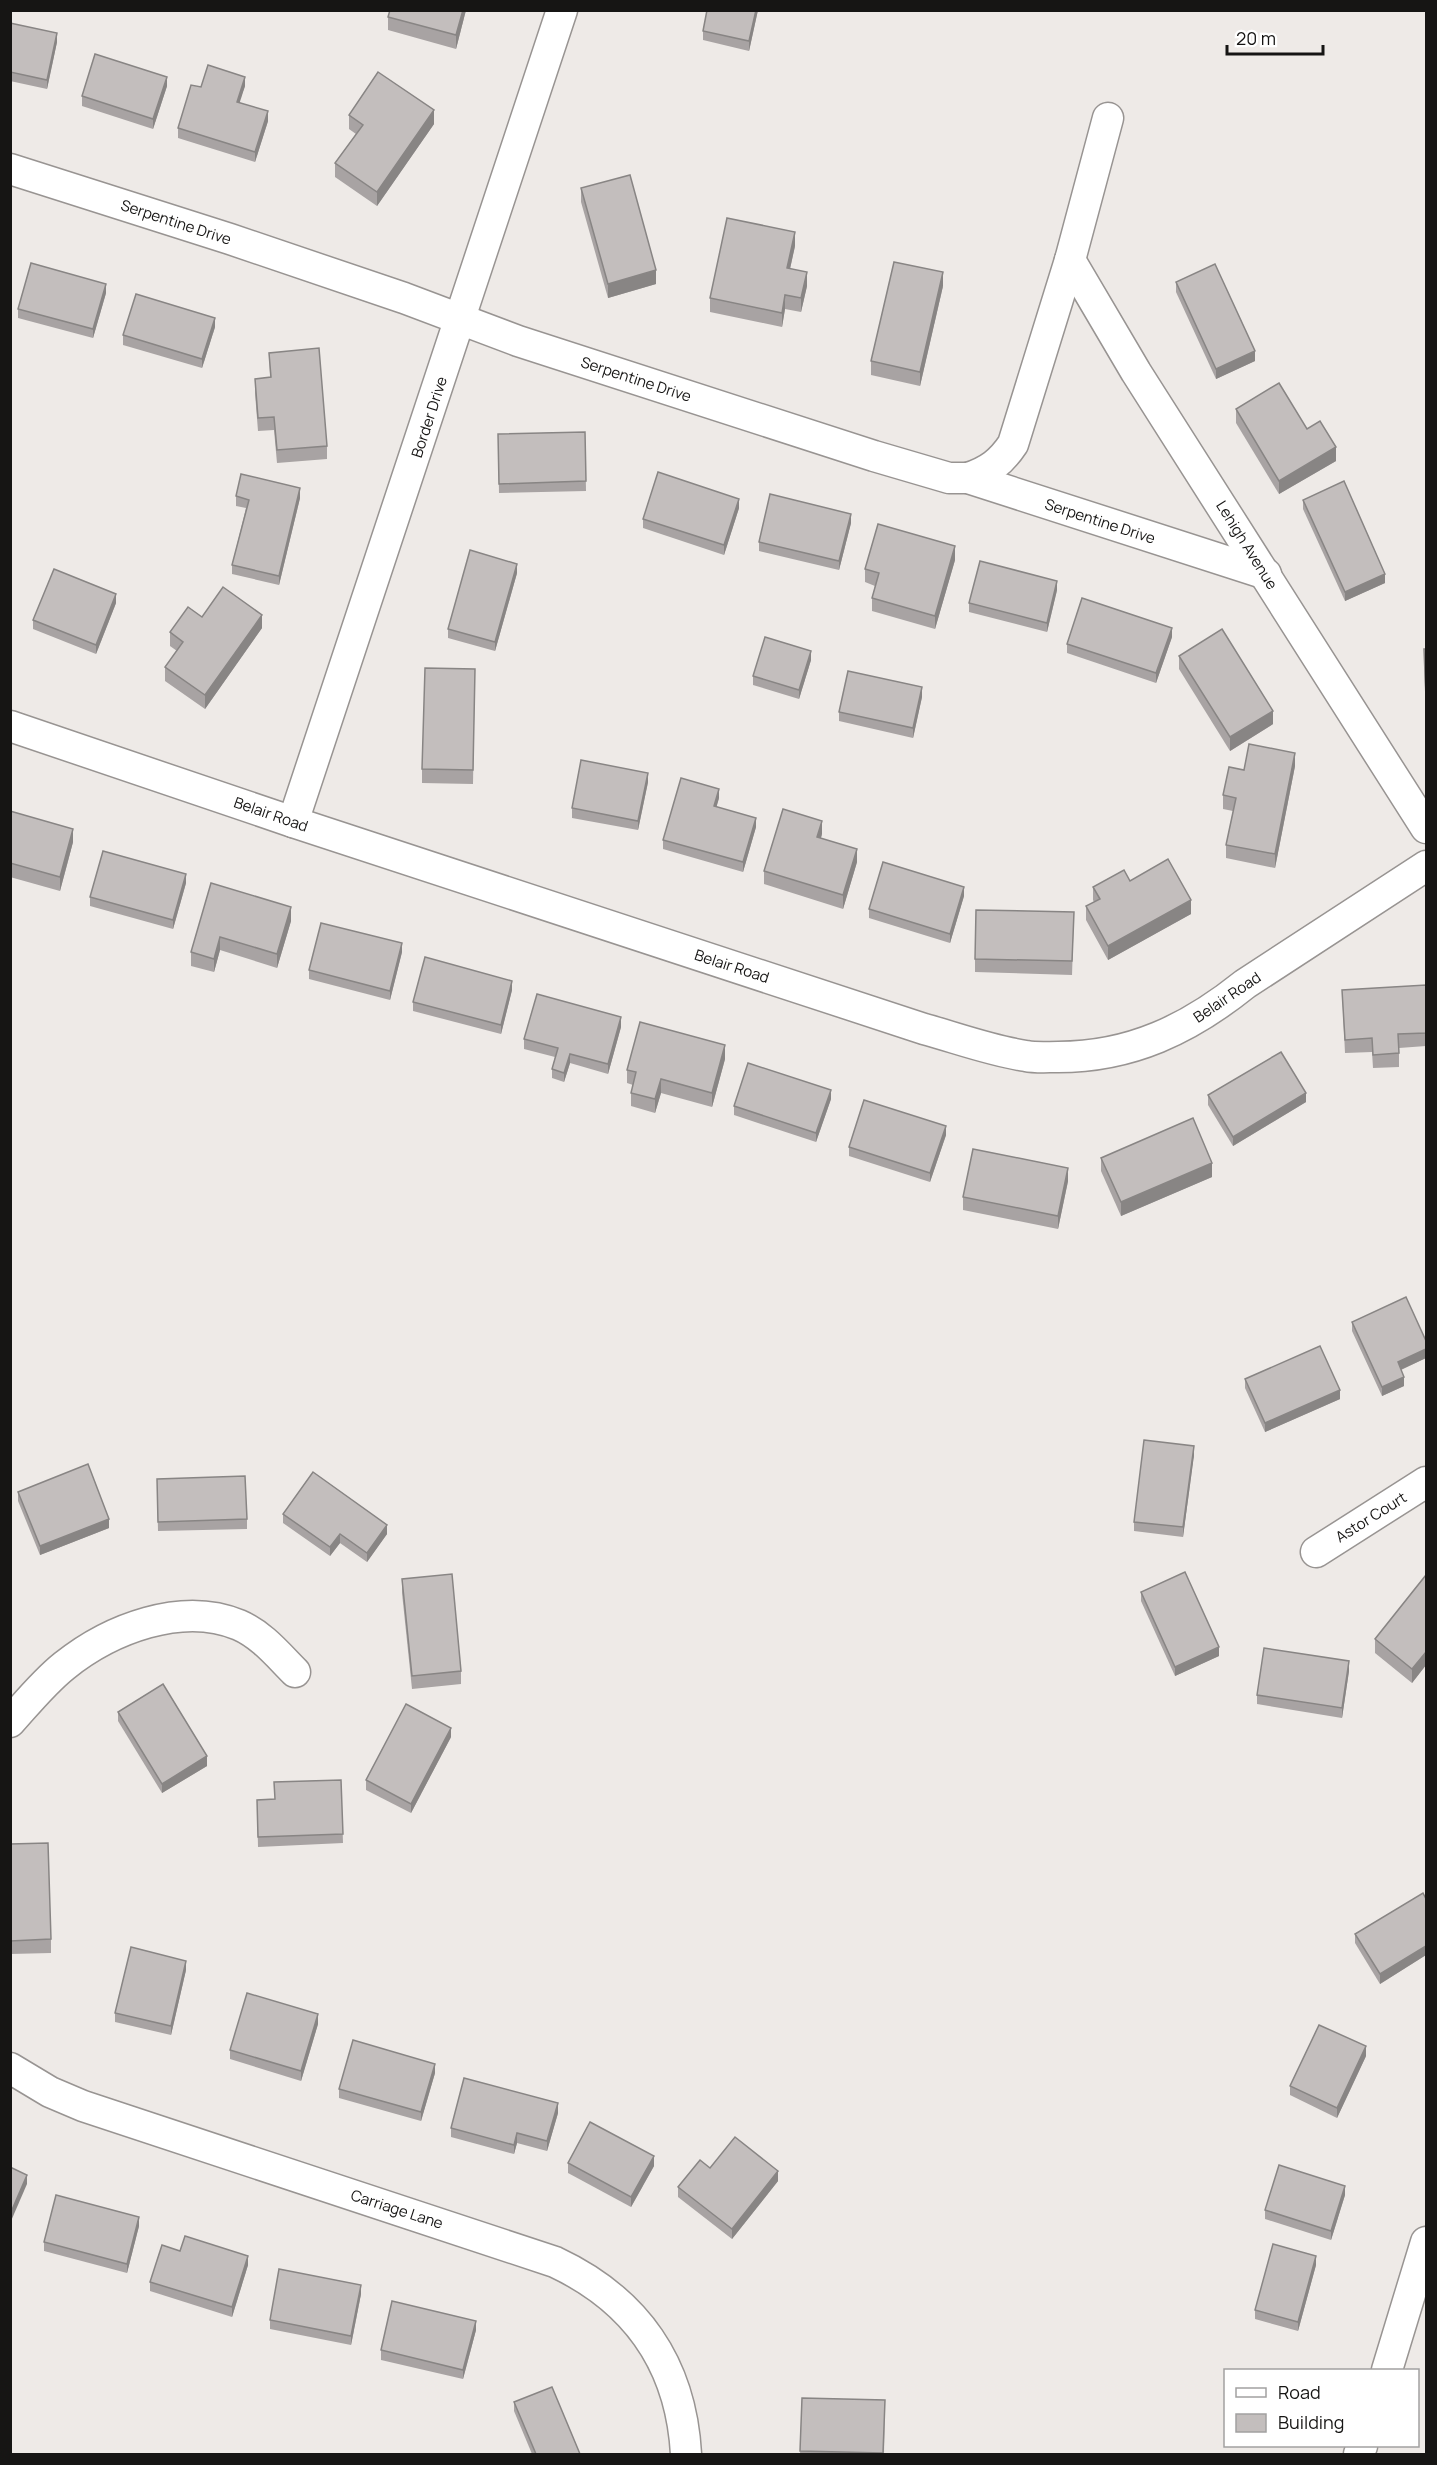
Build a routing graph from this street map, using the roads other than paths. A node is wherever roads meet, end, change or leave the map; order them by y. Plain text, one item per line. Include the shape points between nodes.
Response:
1 (562, 10) edge
2 (1108, 118) dead end
3 (10, 169) edge
4 (1070, 260) junction
5 (461, 320) junction
6 (968, 478) junction
7 (1266, 574) junction
8 (10, 726) edge
9 (293, 822) junction
10 (1426, 828) edge
11 (1426, 866) edge
12 (1426, 1482) edge
13 (1316, 1552) dead end
14 (295, 1672) dead end
15 (10, 1722) edge
16 (10, 2068) edge
17 (1426, 2242) edge
18 (1387, 2369) edge
19 (686, 2454) edge

1 - 5 street, Border Drive
2 - 4 street
3 - 5 street, Serpentine Drive via 230,239
4 - 6 street via 1013,444 1003,459
4 - 7 street, Lehigh Avenue via 1136,372
5 - 6 street, Serpentine Drive via 874,456 949,478
5 - 9 street, Border Drive
6 - 7 street, Serpentine Drive
7 - 10 street, Lehigh Avenue
8 - 9 street, Belair Road
9 - 11 street, Belair Road via 924,1029 1027,1057 1112,1052 1184,1026
12 - 13 street, Astor Court
14 - 15 street via 264,1641 241,1626 218,1618 163,1618 123,1631 65,1665
16 - 19 street, Carriage Lane via 83,2106 577,2272 629,2312 649,2337 677,2397
17 - 18 street

